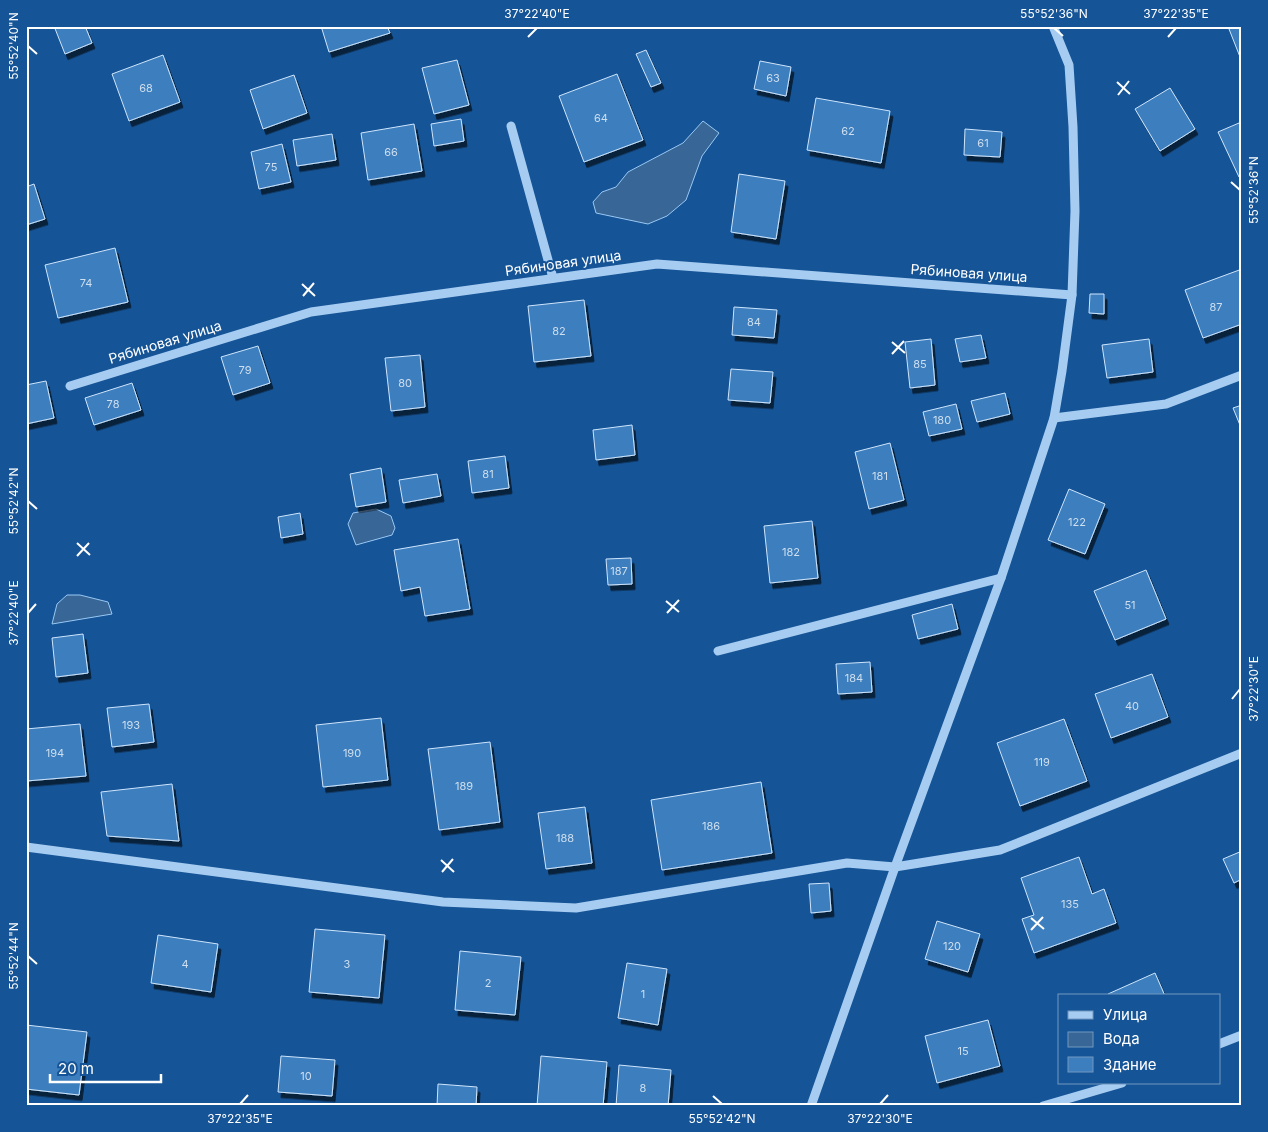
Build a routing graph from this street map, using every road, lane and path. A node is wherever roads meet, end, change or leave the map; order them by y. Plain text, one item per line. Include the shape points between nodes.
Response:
1 (1053, 26) edge
2 (510, 126) dead end
3 (553, 278) junction
4 (1072, 295) junction
5 (1242, 375) edge
6 (70, 386) dead end
7 (1054, 418) junction
8 (1001, 578) junction
9 (718, 651) dead end
10 (1242, 753) edge
11 (26, 847) edge
12 (895, 867) junction
13 (1242, 1035) edge
14 (1220, 1044) edge
15 (1119, 1084) edge
16 (811, 1106) edge
17 (1043, 1106) edge

1 - 4 street via 1069,65 1075,211
2 - 3 street
3 - 4 street, Рябиновая улица via 657,264
3 - 6 street, Рябиновая улица via 311,312
4 - 7 street
5 - 7 street via 1166,404
7 - 8 street
8 - 9 street
8 - 12 street
10 - 12 street via 1000,850
11 - 12 street via 443,902 576,908 847,863
12 - 16 street
13 - 14 street
15 - 17 street

